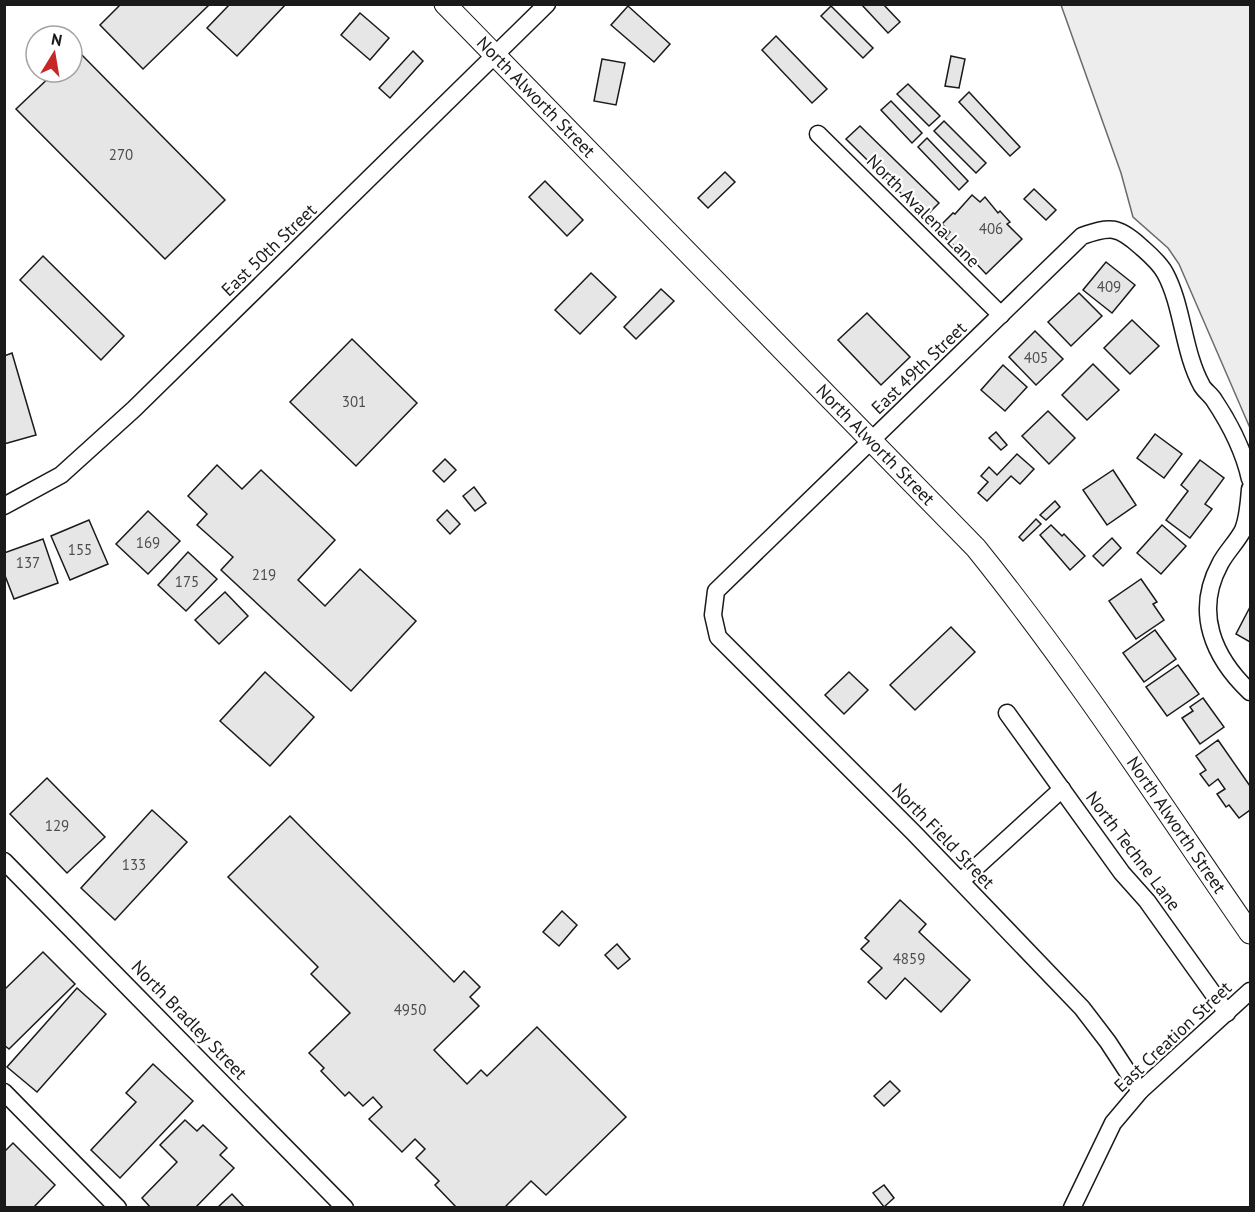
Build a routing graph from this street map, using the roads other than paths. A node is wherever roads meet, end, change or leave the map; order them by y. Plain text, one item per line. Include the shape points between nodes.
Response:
1 (445, 4) edge
2 (547, 4) edge
3 (495, 56) junction
4 (819, 134) dead end
5 (1000, 315) junction
6 (872, 440) junction
7 (1251, 479) edge
8 (1251, 489) edge
9 (4, 506) edge
10 (712, 615) joint
11 (1251, 692) edge
12 (1007, 713) dead end
13 (1062, 789) junction
14 (4, 861) edge
15 (961, 881) junction
16 (1251, 933) edge
17 (1251, 991) edge
18 (1227, 1012) junction
19 (4, 1092) edge
20 (1140, 1092) junction
21 (118, 1208) edge
22 (345, 1208) edge
23 (1072, 1208) edge

1 - 3 street, North Alworth Street
2 - 3 street, East 50th Street
3 - 6 street, North Alworth Street
3 - 9 street, East 50th Street via 134,410 61,475
4 - 5 street, North Avalena Lane
5 - 6 street, East 49th Street
5 - 7 street, East 49th Street via 1082,236 1102,229 1124,231 1165,272 1203,386 1235,438
6 - 10 street, East 49th Street via 716,591
6 - 16 street, North Alworth Street via 976,549 1024,609
8 - 11 street via 1243,529 1210,586 1207,610 1211,634 1222,656
10 - 15 street, North Field Street via 718,637
12 - 13 street, North Techne Lane
13 - 15 street
13 - 18 street, North Techne Lane
14 - 22 street, North Bradley Street
15 - 20 street, North Field Street via 1082,1008
17 - 18 street, East Creation Street
18 - 20 street, East Creation Street
19 - 21 street
20 - 23 street, East Creation Street via 1113,1123

